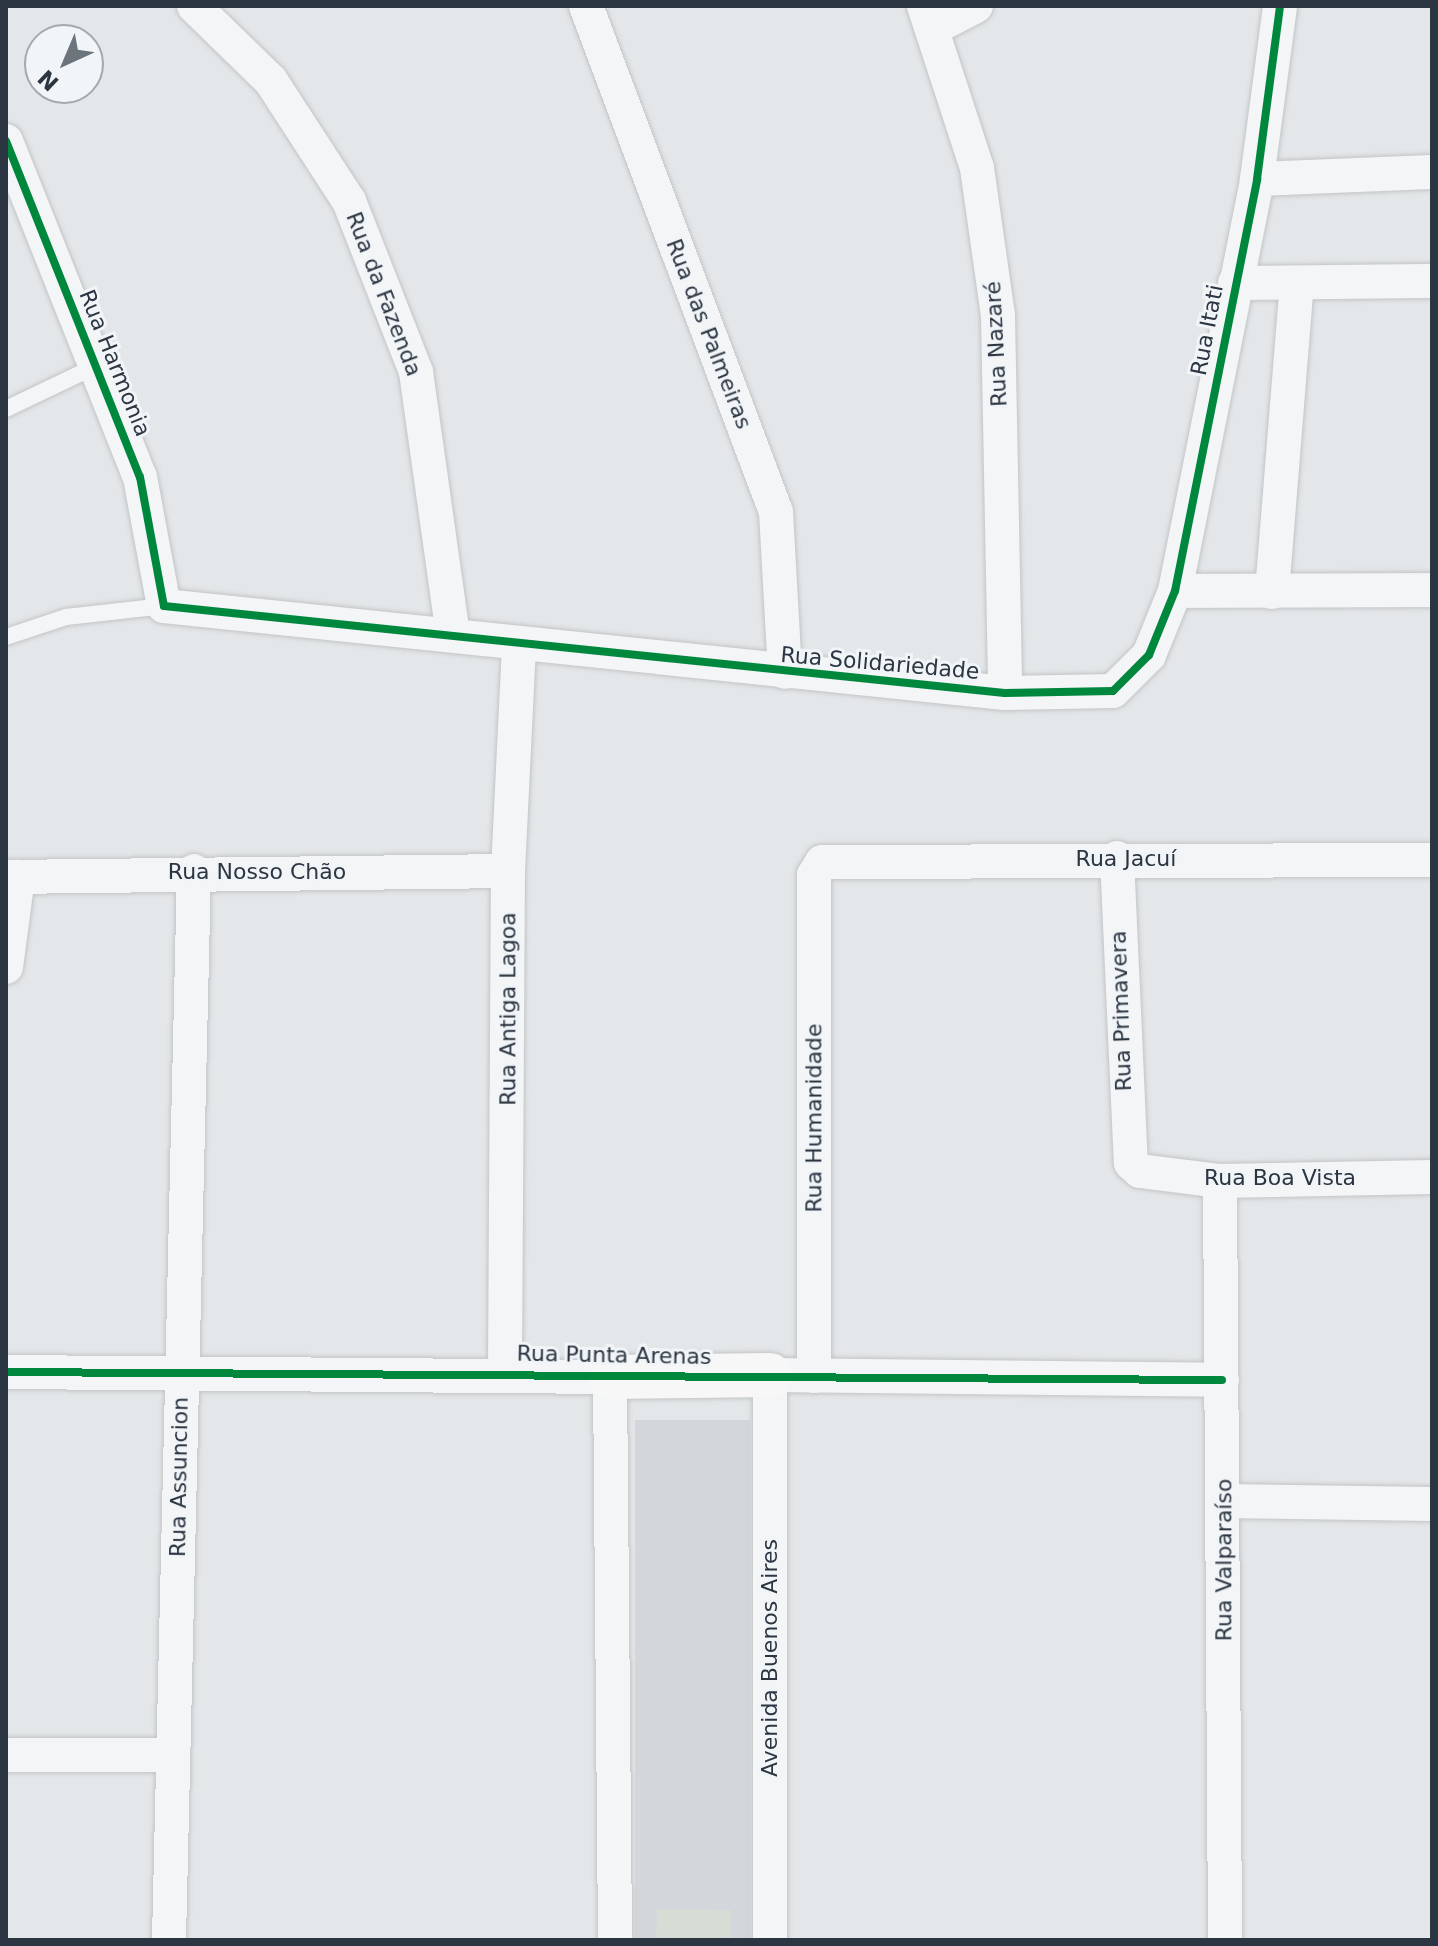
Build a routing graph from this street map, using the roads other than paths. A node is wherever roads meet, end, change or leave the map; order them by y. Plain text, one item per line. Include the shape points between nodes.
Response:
1 (194, 6) edge
2 (586, 6) edge
3 (976, 6) edge
4 (1280, 6) edge
5 (930, 16) edge
6 (6, 141) edge
7 (1432, 172) edge
8 (1257, 179) junction
9 (1432, 281) edge
10 (1235, 283) junction
11 (1297, 283) junction
12 (98, 365) junction
13 (6, 409) edge
14 (1432, 590) edge
15 (1175, 591) junction
16 (1272, 592) junction
17 (164, 606) junction
18 (453, 634) junction
19 (6, 637) edge
20 (519, 647) junction
21 (1149, 655) joint
22 (785, 672) junction
23 (1005, 693) junction
24 (1117, 858) junction
25 (1432, 860) edge
26 (822, 862) joint
27 (194, 871) junction
28 (508, 871) junction
29 (12, 877) edge
30 (6, 967) edge
31 (1131, 1163) joint
32 (1432, 1177) edge
33 (1220, 1181) junction
34 (505, 1371) junction
35 (6, 1372) edge
36 (181, 1372) junction
37 (770, 1375) junction
38 (814, 1376) junction
39 (610, 1377) junction
40 (1222, 1380) junction
41 (1224, 1501) junction
42 (1432, 1504) edge
43 (6, 1755) edge
44 (172, 1755) junction
45 (169, 1940) edge
46 (615, 1940) edge
47 (770, 1940) edge
48 (1225, 1940) edge

1 - 18 street, Rua da Fazenda via 271,81 349,201 416,372
2 - 22 street, Rua das Palmeiras via 776,512
3 - 5 street
4 - 8 street, Rua Itati
5 - 23 street, Rua Nazaré via 977,168 998,316
6 - 12 street, Rua Harmonia
7 - 8 street
8 - 10 street, Rua Itati
9 - 11 street
10 - 11 street
10 - 15 street, Rua Itati
11 - 16 street
12 - 13 lane
12 - 17 street, Rua Harmonia via 140,477
14 - 16 street
15 - 16 street
15 - 21 street, Rua Itati
17 - 18 street, Rua Solidariedade
17 - 19 lane, Rua Solidariedade via 66,617
18 - 20 street, Rua Solidariedade
20 - 22 street, Rua Solidariedade
20 - 28 street, Rua Antiga Lagoa
21 - 23 street, Rua Solidariedade via 1113,691
22 - 23 street, Rua Solidariedade
24 - 25 street, Rua Jacuí
24 - 26 street, Rua Jacuí
24 - 31 street, Rua Primavera
26 - 38 street, Rua Humanidade via 814,875
27 - 28 street, Rua Nosso Chão
27 - 29 street, Rua Nosso Chão
27 - 36 street, Rua Assuncion
28 - 34 street, Rua Antiga Lagoa
29 - 30 street
31 - 33 street, Rua Boa Vista via 1140,1171
32 - 33 street, Rua Boa Vista
33 - 40 street, Rua Valparaíso
34 - 36 street, Rua Punta Arenas
34 - 39 street, Rua Punta Arenas
35 - 36 street, Rua Punta Arenas
36 - 44 street, Rua Assuncion
37 - 38 street, Rua Punta Arenas
37 - 39 street, Rua Punta Arenas
37 - 47 street, Avenida Buenos Aires
38 - 40 street, Rua Punta Arenas
39 - 46 street
40 - 41 street, Rua Valparaíso
41 - 42 street
41 - 48 street, Rua Valparaíso
43 - 44 street
44 - 45 street, Rua Assuncion

